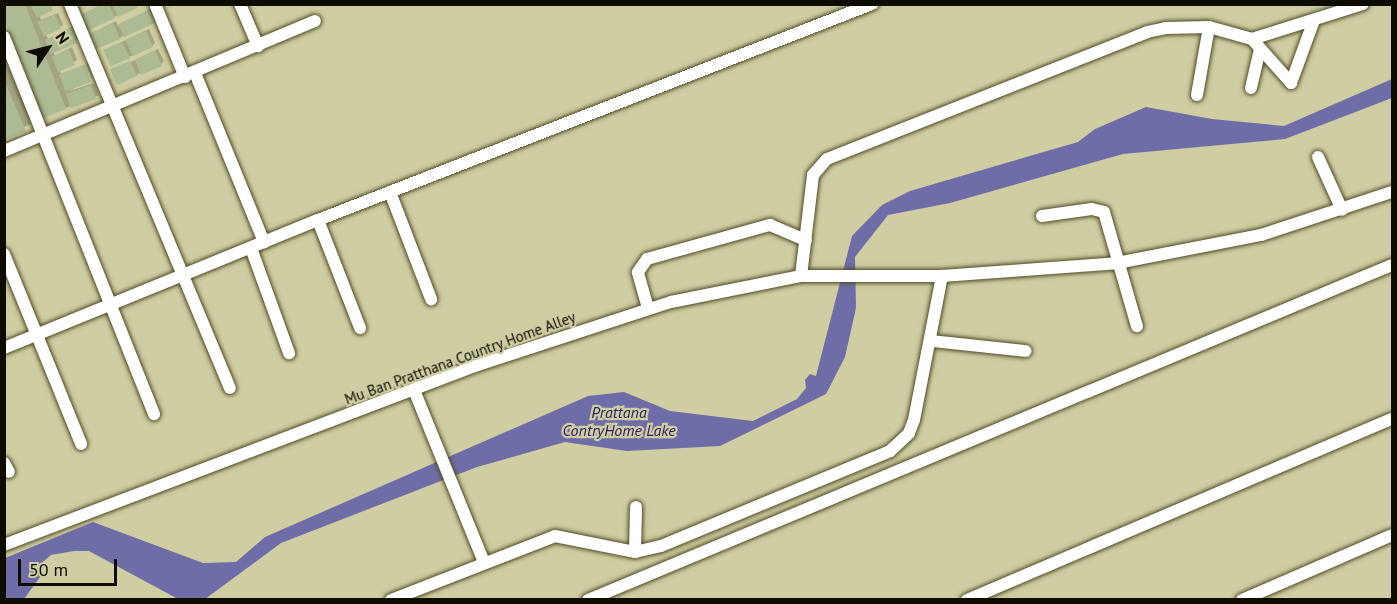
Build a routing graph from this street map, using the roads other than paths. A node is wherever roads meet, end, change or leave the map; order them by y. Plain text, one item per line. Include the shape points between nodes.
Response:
1 (70, 4) edge
2 (155, 4) edge
3 (240, 4) edge
4 (872, 4) edge
5 (1363, 4) edge
6 (315, 21) dead end
7 (1313, 23) junction
8 (1209, 27) junction
9 (4, 37) edge
10 (1252, 39) junction
11 (258, 46) junction
12 (1260, 49) junction
13 (190, 75) junction
14 (1251, 88) dead end
15 (1197, 95) dead end
16 (111, 109) junction
17 (44, 135) junction
18 (4, 151) edge
19 (1318, 157) dead end
20 (390, 192) junction
21 (1392, 192) edge
22 (1342, 210) junction
23 (1042, 216) dead end
24 (318, 220) junction
25 (806, 240) junction
26 (264, 242) junction
27 (251, 248) junction
28 (4, 254) edge
29 (1117, 263) junction
30 (1392, 265) edge
31 (185, 276) junction
32 (801, 276) junction
33 (942, 276) junction
34 (431, 299) dead end
35 (112, 305) junction
36 (648, 308) junction
37 (1137, 326) dead end
38 (360, 328) dead end
39 (37, 335) junction
40 (932, 341) junction
41 (4, 348) edge
42 (1024, 351) dead end
43 (289, 353) dead end
44 (230, 388) dead end
45 (414, 390) junction
46 (154, 414) dead end
47 (1392, 419) edge
48 (81, 444) dead end
49 (636, 507) dead end
50 (1392, 535) edge
51 (4, 545) edge
52 (635, 552) junction
53 (484, 562) junction
54 (391, 600) edge
55 (588, 600) edge
56 (967, 600) edge
57 (1242, 600) edge

1 - 16 street
2 - 13 street
3 - 11 street
4 - 20 street
5 - 7 street
6 - 11 street
7 - 10 street via 1283,27
7 - 12 street via 1291,83
8 - 10 street
8 - 15 street
8 - 25 street via 1148,32 827,159 813,175
9 - 17 street
10 - 12 street
11 - 13 street
12 - 14 street
13 - 16 street
13 - 26 street
16 - 17 street
16 - 31 street
17 - 18 street
17 - 35 street
19 - 22 street
20 - 24 street
20 - 34 street
21 - 22 street, Mu Ban Pratthana Country Home Alley
22 - 29 street, Mu Ban Pratthana Country Home Alley via 1261,235
23 - 29 street via 1092,209 1104,212
24 - 26 street
24 - 38 street
25 - 32 street
25 - 36 street via 770,225 646,259 638,272
26 - 27 street
27 - 31 street
27 - 43 street
28 - 39 street
29 - 33 street, Mu Ban Pratthana Country Home Alley
29 - 37 street
30 - 55 street
31 - 35 street
31 - 44 street
32 - 33 street, Mu Ban Pratthana Country Home Alley
32 - 36 street, Mu Ban Pratthana Country Home Alley
33 - 40 street
35 - 39 street
35 - 46 street
36 - 45 street, Mu Ban Pratthana Country Home Alley
39 - 41 street
39 - 48 street
40 - 42 street
40 - 52 street via 914,420 909,433 890,451 661,546
45 - 51 street, Mu Ban Pratthana Country Home Alley
45 - 53 street
47 - 56 street
49 - 52 street
50 - 57 street
52 - 53 street via 555,536
53 - 54 street

